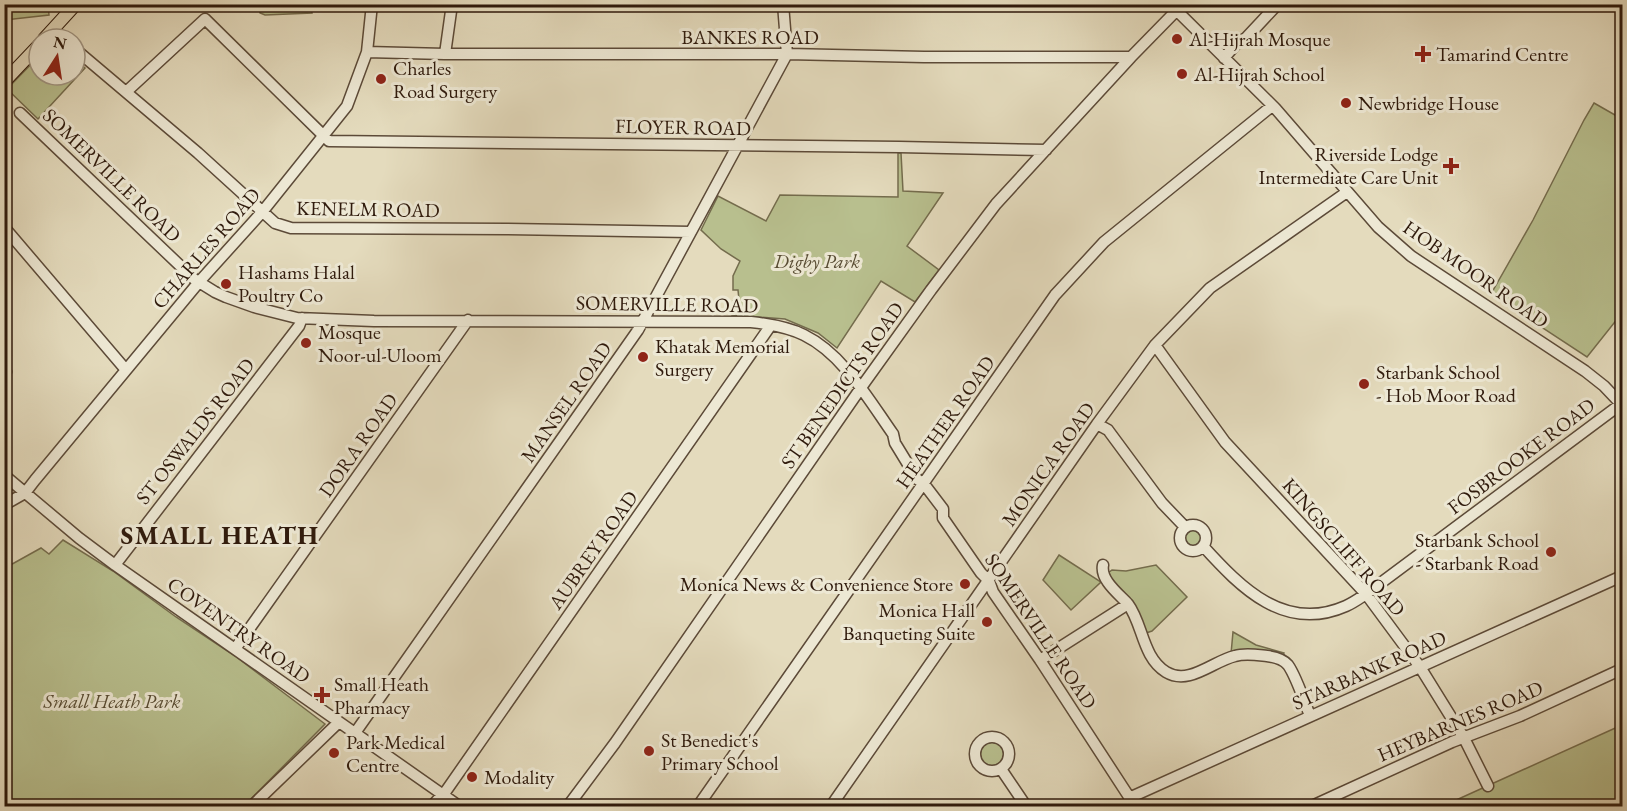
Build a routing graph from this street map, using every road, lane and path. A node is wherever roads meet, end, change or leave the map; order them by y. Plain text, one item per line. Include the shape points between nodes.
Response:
1 (76, 4) edge
2 (372, 4) edge
3 (452, 4) edge
4 (783, 4) edge
5 (1275, 7) dead end
6 (1174, 8) edge
7 (55, 27) edge
8 (367, 52) junction
9 (445, 54) junction
10 (787, 54) junction
11 (1131, 57) junction
12 (27, 58) edge
13 (1224, 58) junction
14 (87, 59) edge
15 (4, 82) edge
16 (126, 92) junction
17 (1272, 106) junction
18 (20, 113) dead end
19 (322, 136) junction
20 (739, 146) junction
21 (1046, 150) junction
22 (1347, 192) junction
23 (262, 211) junction
24 (4, 227) edge
25 (691, 232) junction
26 (199, 282) junction
27 (302, 318) junction
28 (468, 320) junction
29 (643, 321) junction
30 (771, 325) junction
31 (1155, 345) junction
32 (126, 370) junction
33 (861, 388) junction
34 (1622, 405) edge
35 (1097, 424) junction
36 (4, 475) edge
37 (924, 484) junction
38 (25, 493) junction
39 (4, 505) edge
40 (1185, 527) junction
41 (1203, 546) junction
42 (115, 565) junction
43 (1103, 565) dead end
44 (1623, 576) edge
45 (989, 580) junction
46 (1366, 594) junction
47 (1128, 604) junction
48 (236, 649) junction
49 (1040, 660) junction
50 (1420, 667) junction
51 (1623, 669) edge
52 (1310, 716) junction
53 (339, 722) junction
54 (355, 733) junction
55 (1464, 738) junction
56 (1001, 769) dead end
57 (1488, 786) dead end
58 (443, 796) junction
59 (1132, 802) edge
60 (252, 807) edge
61 (432, 807) edge
62 (459, 807) edge
63 (568, 807) edge
64 (698, 807) edge
65 (831, 807) edge
66 (1026, 807) edge
67 (1312, 807) edge

1 - 7 main road
2 - 8 street, CHARLES ROAD
3 - 9 street
4 - 10 street
5 - 13 street
6 - 11 street, ST BENEDICTS ROAD
6 - 13 street, HOB MOOR ROAD
8 - 9 street, BANKES ROAD
8 - 19 street, CHARLES ROAD via 346,106
9 - 10 street, BANKES ROAD
10 - 11 street, BANKES ROAD
10 - 20 street, MANSEL ROAD
11 - 21 street, ST BENEDICTS ROAD
12 - 15 main road
13 - 17 street, HOB MOOR ROAD
14 - 16 street, KENELM ROAD
16 - 19 street via 205,19
16 - 23 street, KENELM ROAD
17 - 22 street, HOB MOOR ROAD
17 - 37 street, HEATHER ROAD via 1104,242 1085,262 1055,296
18 - 26 street, SOMERVILLE ROAD
19 - 20 street, FLOYER ROAD via 329,141
19 - 23 street, CHARLES ROAD
20 - 21 street, FLOYER ROAD
20 - 25 street, MANSEL ROAD
21 - 33 street, ST BENEDICTS ROAD via 996,204
22 - 31 street, MONICA ROAD via 1210,288
22 - 34 street, HOB MOOR ROAD via 1411,256 1585,371
23 - 25 street, KENELM ROAD via 275,223 291,228
23 - 26 street, CHARLES ROAD
24 - 32 street
25 - 29 street, MANSEL ROAD
26 - 27 street, SOMERVILLE ROAD via 254,307
26 - 32 street, CHARLES ROAD
27 - 28 street, SOMERVILLE ROAD
27 - 42 street, ST OSWALDS ROAD
28 - 29 street, SOMERVILLE ROAD
28 - 48 street, DORA ROAD
29 - 30 street, SOMERVILLE ROAD
29 - 54 street, MANSEL ROAD
30 - 33 street, SOMERVILLE ROAD via 804,335 819,345
30 - 58 street, AUBREY ROAD
31 - 35 street, MONICA ROAD
31 - 46 street, KINGSCLIFF ROAD via 1226,442
32 - 38 street, CHARLES ROAD
33 - 37 street, SOMERVILLE ROAD
33 - 63 street, ST BENEDICTS ROAD
34 - 46 street, FOSBROOKE ROAD
35 - 40 street, FOSBROOKE ROAD via 1108,430
35 - 45 street, MONICA ROAD
36 - 38 street, COVENTRY ROAD
37 - 45 street, SOMERVILLE ROAD via 943,509 943,518
37 - 64 street, HEATHER ROAD
38 - 39 street
38 - 42 street, COVENTRY ROAD
40 - 41 street, FOSBROOKE ROAD via 1194,525 1202,529 1206,537
40 - 41 street, FOSBROOKE ROAD via 1180,538 1182,545 1192,551
41 - 46 street, FOSBROOKE ROAD via 1253,595 1285,611 1329,612
42 - 48 street, COVENTRY ROAD
43 - 47 street via 1104,577
44 - 50 street, STARBANK ROAD
45 - 49 street, SOMERVILLE ROAD
45 - 65 street, MONICA ROAD
46 - 50 street, KINGSCLIFF ROAD
47 - 49 street
47 - 52 street via 1150,655 1165,671 1184,676 1236,655 1276,657 1287,663
48 - 53 street, COVENTRY ROAD
49 - 59 street, SOMERVILLE ROAD
50 - 52 street, STARBANK ROAD
50 - 55 street, KINGSCLIFF ROAD
51 - 55 street, HEYBARNES ROAD
52 - 59 street, STARBANK ROAD
53 - 54 street, COVENTRY ROAD
53 - 60 street
54 - 58 street, COVENTRY ROAD
55 - 57 street, KINGSCLIFF ROAD
55 - 67 street, HEYBARNES ROAD
56 - 66 street
58 - 61 street, AUBREY ROAD
58 - 62 street, COVENTRY ROAD

